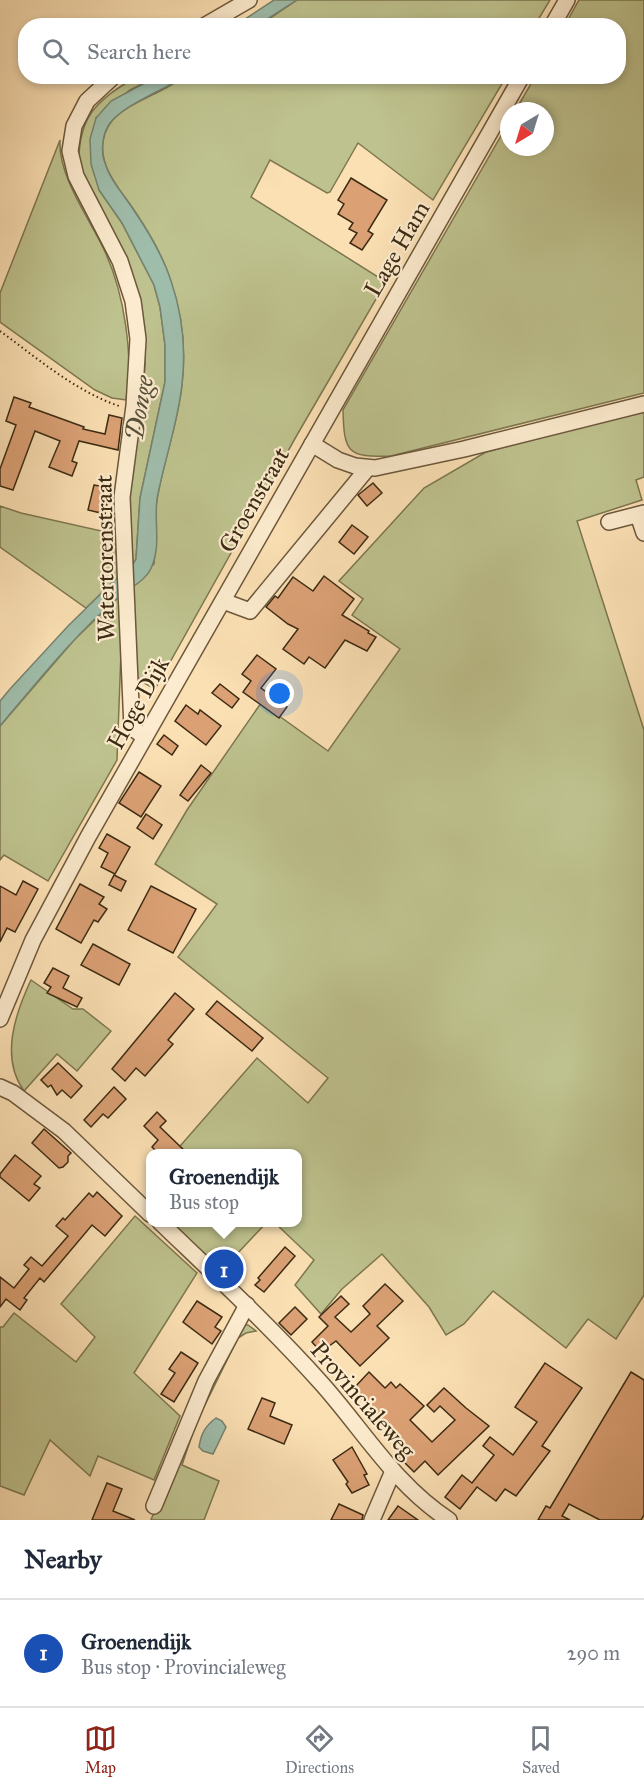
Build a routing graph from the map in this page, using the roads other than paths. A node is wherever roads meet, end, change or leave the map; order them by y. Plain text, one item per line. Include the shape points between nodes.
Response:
1 (249, 0) edge
2 (567, 0) edge
3 (218, 18) edge
4 (557, 18) edge
5 (105, 84) edge
6 (517, 84) edge
7 (644, 404) edge
8 (312, 444) junction
9 (367, 469) junction
10 (641, 514) edge
11 (609, 522) dead end
12 (644, 533) edge
13 (223, 601) junction
14 (145, 737) junction
15 (1, 1011) edge
16 (0, 1087) edge
17 (146, 1210) edge
18 (165, 1227) edge
19 (247, 1305) junction
20 (393, 1471) junction
21 (154, 1506) dead end
22 (372, 1520) edge
23 (449, 1520) edge

1 - 3 street
2 - 4 street
5 - 14 street, Watertorenstraat via 87,101 74,126 70,152 76,176 120,261 138,339 122,497 132,728
6 - 8 street, Lage Ham
7 - 9 street
8 - 9 street, Groenstraat via 338,460
8 - 13 street, Groenstraat
9 - 13 street via 250,611
10 - 11 street
10 - 12 street
13 - 14 street, Hoge Dijk
14 - 15 street, Hoge Dijk via 60,888
16 - 17 street via 64,1131
18 - 19 street, Provincialeweg
19 - 20 street, Provincialeweg via 322,1384
19 - 21 street via 206,1381
20 - 22 street
20 - 23 street, Provincialeweg via 429,1507

